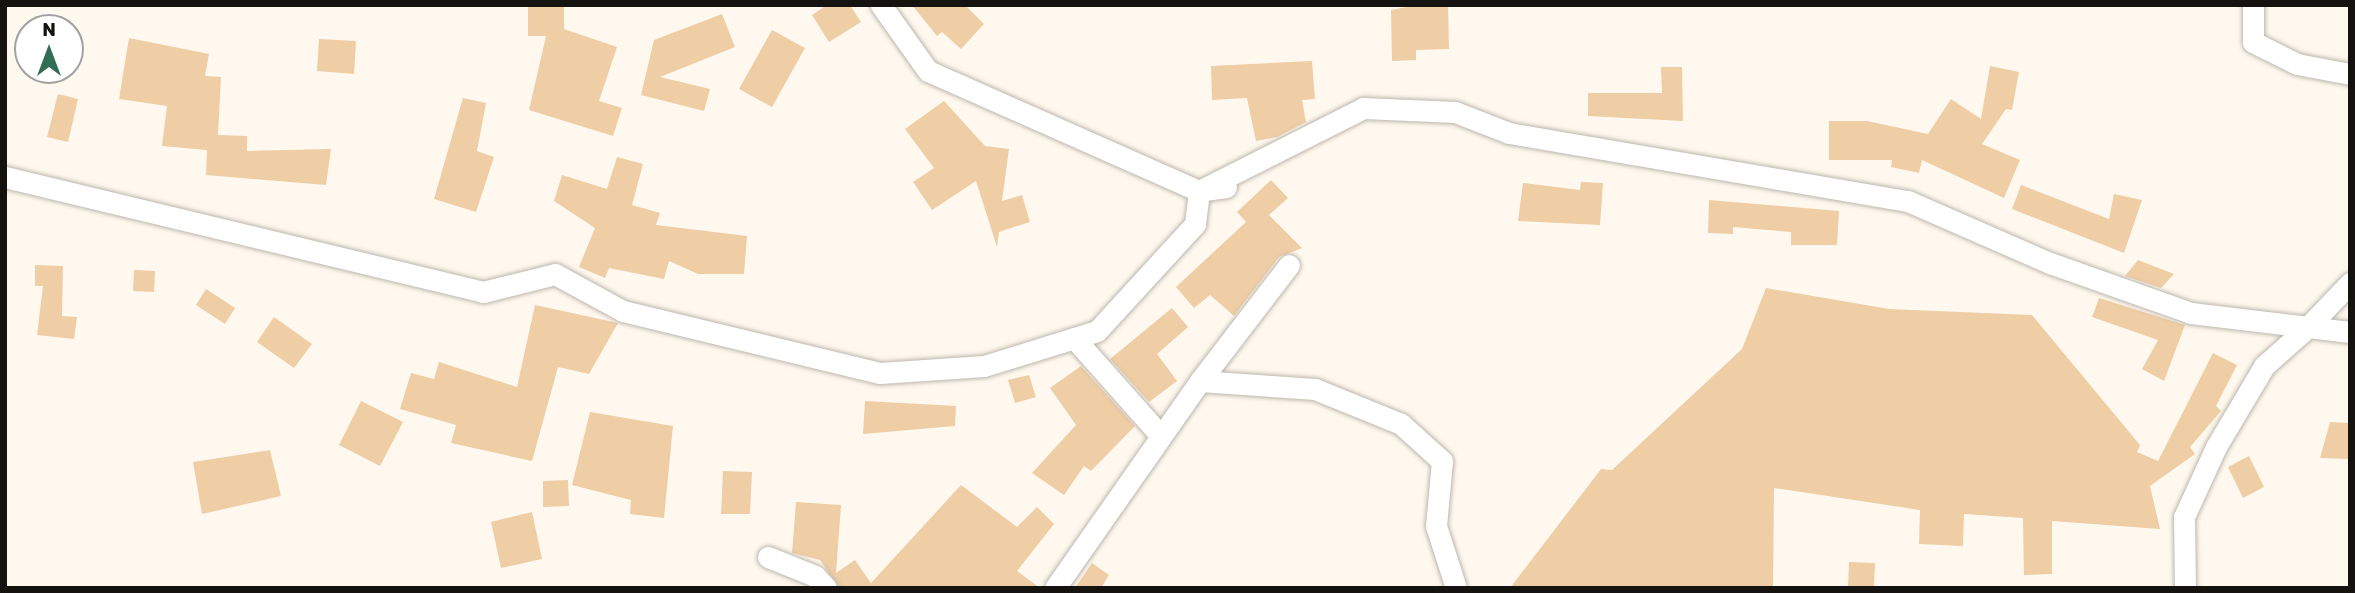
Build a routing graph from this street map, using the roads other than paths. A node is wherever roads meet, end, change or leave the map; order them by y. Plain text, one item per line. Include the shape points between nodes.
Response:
1 (881, 5) edge
2 (2253, 5) edge
3 (2350, 74) edge
4 (5, 177) edge
5 (1226, 187) dead end
6 (1199, 191) junction
7 (1289, 265) dead end
8 (2350, 283) edge
9 (2308, 327) junction
10 (2350, 332) edge
11 (1074, 338) junction
12 (1200, 381) junction
13 (1161, 436) junction
14 (768, 557) dead end
15 (826, 588) edge
16 (1055, 588) edge
17 (1456, 588) edge
18 (2185, 588) edge

1 - 6 street via 928,71
2 - 3 street via 2253,42 2297,64
4 - 11 street via 483,292 555,274 623,311 880,373 984,366
5 - 6 street
6 - 9 street via 1363,108 1455,112 1509,133 1908,201 2050,263 2192,313
6 - 11 street via 1195,224 1097,331
7 - 12 street
8 - 9 street
9 - 10 street
9 - 18 street via 2264,366 2216,447 2184,517
11 - 13 street
12 - 13 street
12 - 17 street via 1315,389 1401,424 1442,461 1436,526
13 - 16 street
14 - 15 street via 815,576

